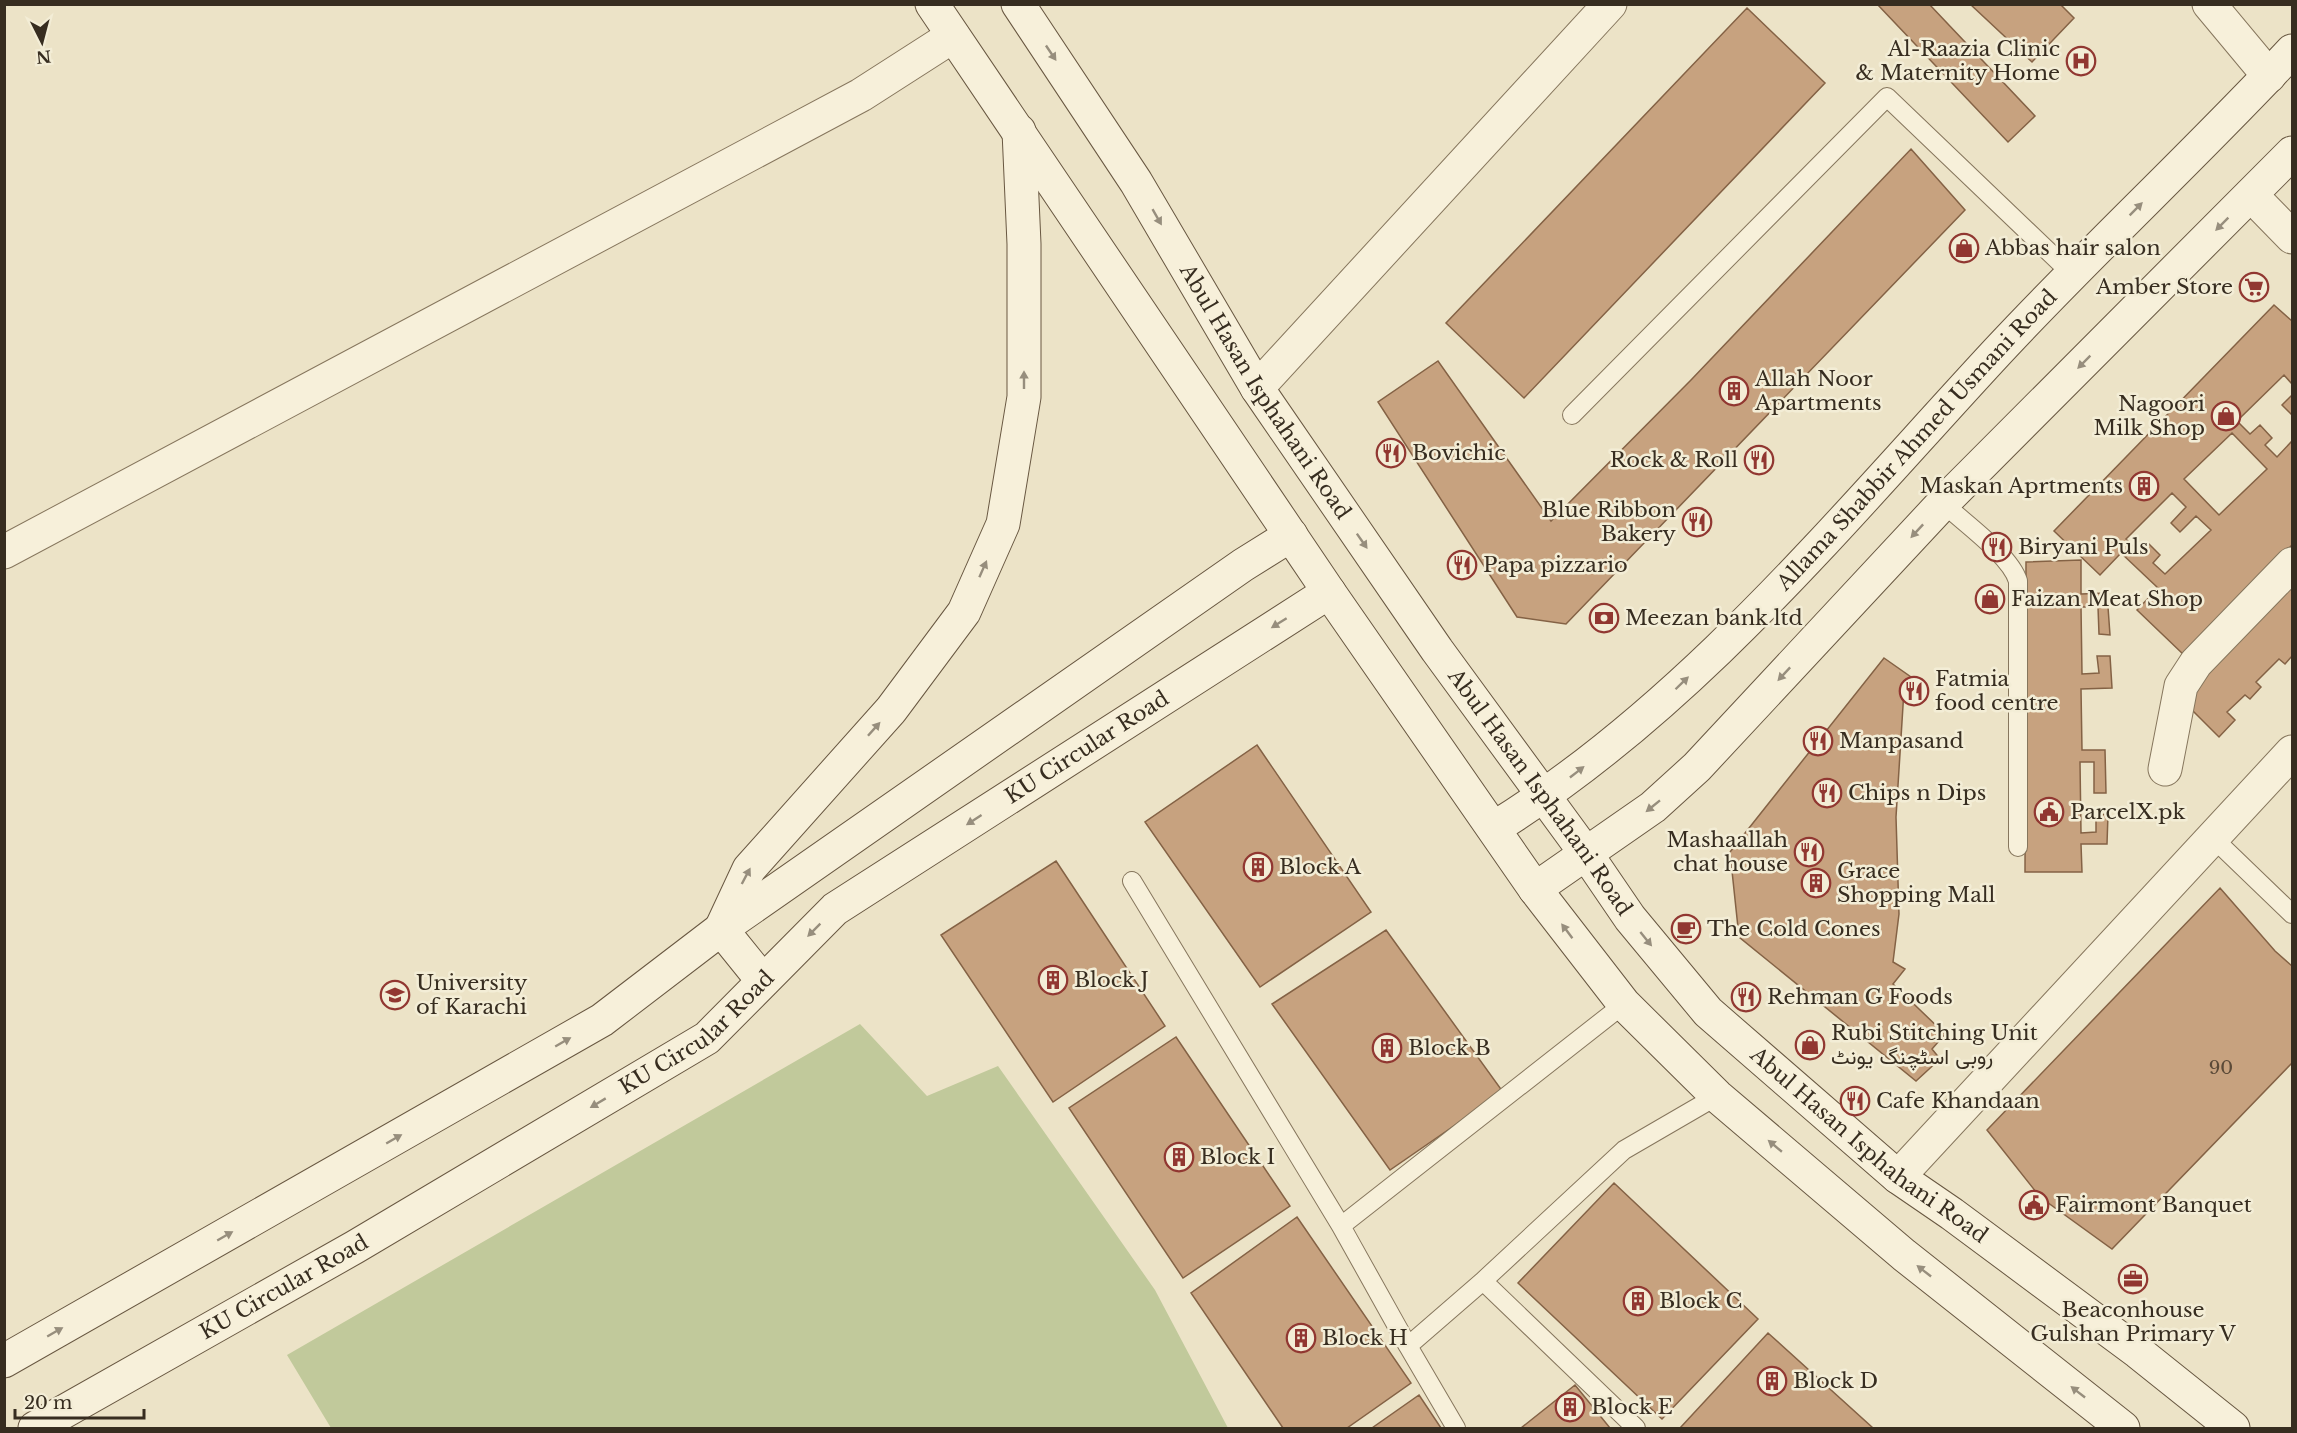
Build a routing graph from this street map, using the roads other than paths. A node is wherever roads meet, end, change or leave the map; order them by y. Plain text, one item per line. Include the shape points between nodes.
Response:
1 (932, 4) edge
2 (1018, 4) edge
3 (1610, 4) edge
4 (2209, 4) edge
5 (953, 36) junction
6 (2292, 51) edge
7 (2269, 76) junction
8 (1019, 130) junction
9 (2292, 153) edge
10 (2251, 195) junction
11 (2292, 237) edge
12 (2071, 273) junction
13 (1257, 388) junction
14 (1572, 415) dead end
15 (1943, 503) junction
16 (1291, 535) junction
17 (4, 552) edge
18 (2292, 564) edge
19 (1329, 592) junction
20 (2292, 752) edge
21 (2165, 769) dead end
22 (1545, 797) junction
23 (1494, 828) junction
24 (2212, 837) junction
25 (2018, 847) dead end
26 (1587, 855) junction
27 (1132, 881) dead end
28 (1535, 889) junction
29 (2292, 914) edge
30 (721, 929) junction
31 (763, 981) junction
32 (1624, 1004) junction
33 (1717, 1096) junction
34 (1898, 1177) junction
35 (1341, 1226) junction
36 (1483, 1281) junction
37 (1408, 1346) junction
38 (4, 1361) edge
39 (35, 1428) edge
40 (1456, 1428) edge
41 (1636, 1428) edge
42 (2123, 1428) edge
43 (2233, 1428) edge

1 - 5 main road
2 -> 13 main road, Abul Hasan Isphahani Road via 1136,182
3 - 13 main road
4 - 7 main road
5 - 8 main road
5 - 17 main road via 861,95
6 - 7 main road, Allama Shabbir Ahmed Usmani Road
12 -> 7 main road, Allama Shabbir Ahmed Usmani Road
8 - 16 main road
30 -> 8 main road via 749,869 891,710 964,612 1003,524 1024,397
9 - 10 main road
10 - 11 main road
10 -> 15 main road
12 - 14 lane via 1887,97
22 -> 12 main road, Allama Shabbir Ahmed Usmani Road via 1639,724 1753,615
13 -> 22 main road, Abul Hasan Isphahani Road via 1437,650
15 - 25 lane via 2005,560 2018,581
15 -> 26 main road via 1697,767 1653,807
16 - 19 main road
16 - 30 main road
18 - 21 main road via 2196,663 2181,686
19 - 23 main road
19 -> 31 main road, KU Circular Road via 836,909
20 - 24 main road
22 - 23 main road, Allama Shabbir Ahmed Usmani Road
22 - 26 main road, Abul Hasan Isphahani Road
23 - 28 main road
24 - 29 lane
24 - 34 main road
26 - 28 main road
26 -> 34 main road, Abul Hasan Isphahani Road via 1630,918 1708,1012
27 - 35 lane
32 -> 28 main road
30 - 31 main road
38 -> 30 main road via 602,1020
31 -> 39 main road, KU Circular Road via 707,1038 355,1247
32 - 33 main road
32 - 35 lane
33 - 36 lane via 1624,1150
42 -> 33 main road via 1904,1255
34 - 43 main road, Abul Hasan Isphahani Road via 2138,1352
35 - 37 lane
36 - 37 lane
36 - 41 lane
37 - 40 lane

